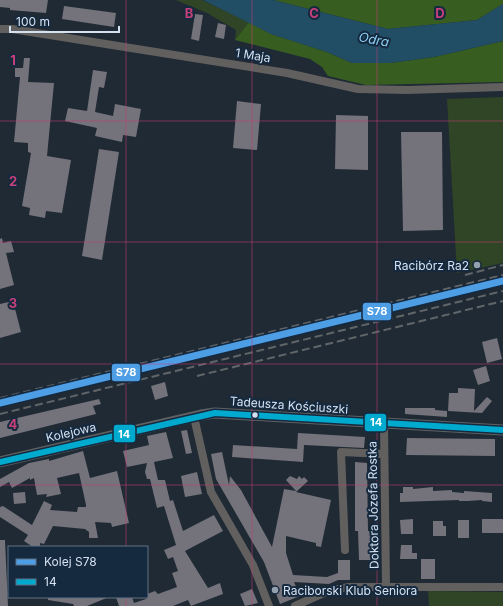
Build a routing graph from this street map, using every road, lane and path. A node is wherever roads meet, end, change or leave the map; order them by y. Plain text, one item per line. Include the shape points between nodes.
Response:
1 (0, 29) edge
2 (503, 87) edge
3 (194, 417) junction
4 (384, 423) junction
5 (503, 430) edge
6 (384, 454) junction
7 (0, 462) edge
8 (345, 550) dead end
9 (386, 586) junction
10 (503, 587) edge
11 (269, 606) edge
12 (295, 606) edge

1 - 2 street, 1 Maja via 287,73 358,89
3 - 4 main road, Tadeusza Kościuszki via 216,414
3 - 7 main road, Kolejowa
3 - 11 street via 211,492 253,565
4 - 5 main road, Tadeusza Kościuszki
4 - 6 street, Doktora Józefa Rostka
6 - 8 street via 341,452
6 - 9 street, Doktora Józefa Rostka
9 - 10 street
9 - 12 street via 349,587 328,591

